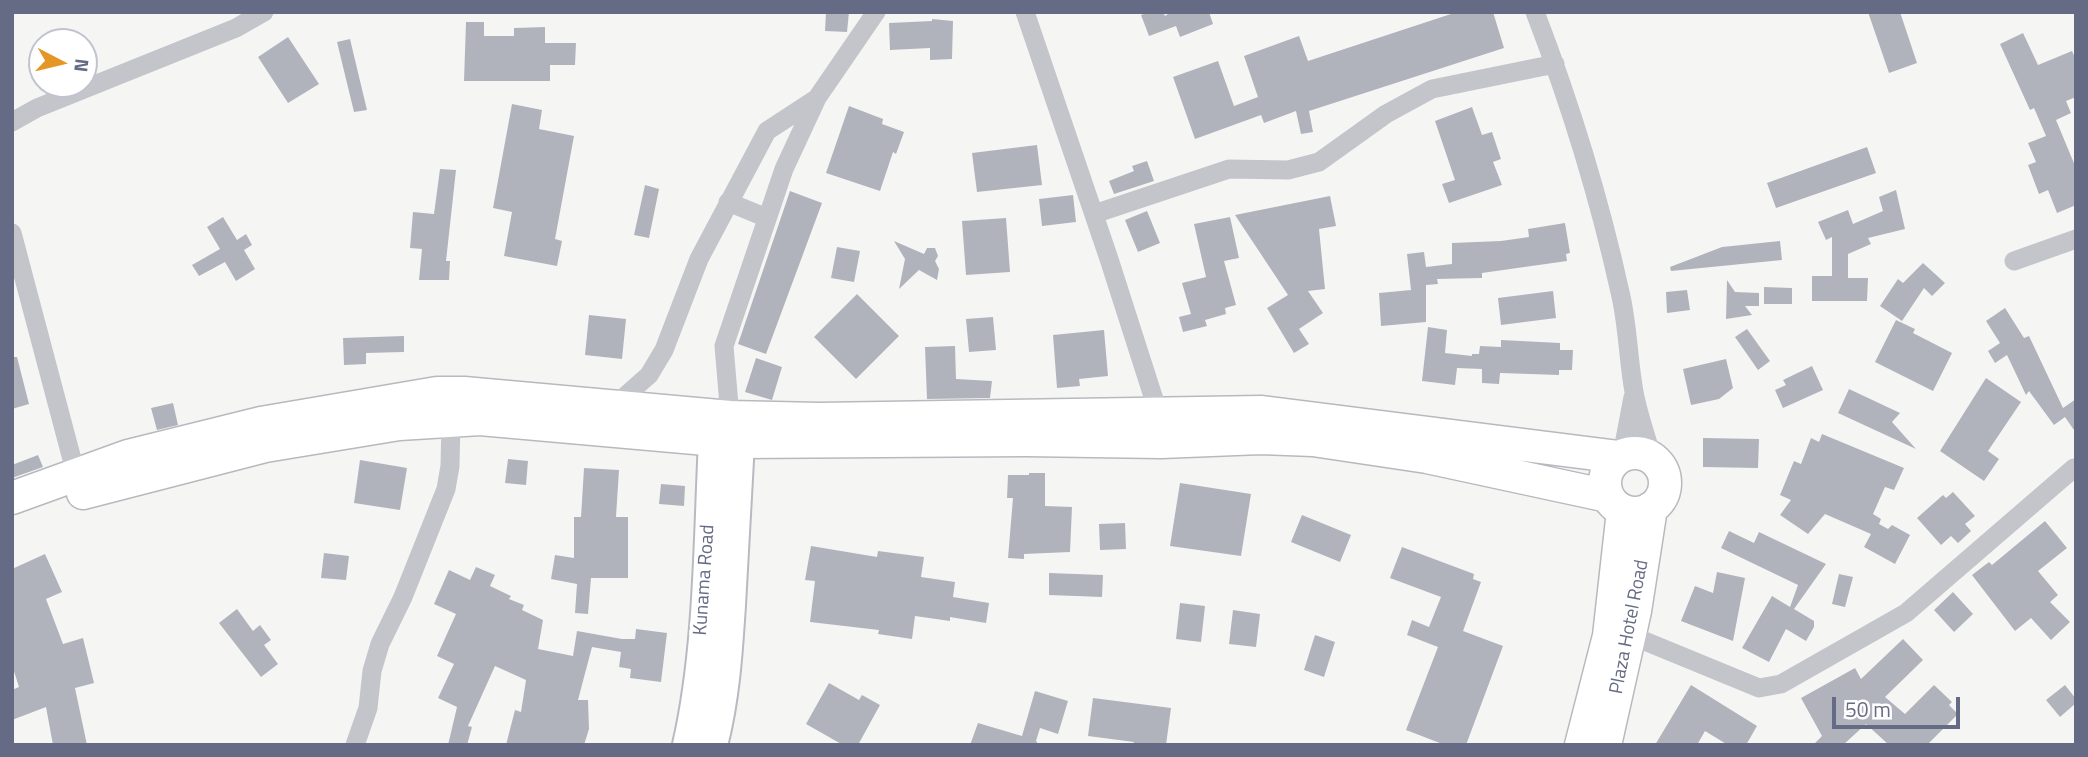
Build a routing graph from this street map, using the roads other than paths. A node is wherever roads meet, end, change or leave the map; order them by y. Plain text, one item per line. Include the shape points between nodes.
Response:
1 (264, 12) edge
2 (876, 12) edge
3 (1025, 12) edge
4 (1535, 12) edge
5 (1555, 64) junction
6 (817, 98) junction
7 (12, 122) edge
8 (728, 202) junction
9 (1094, 214) junction
10 (768, 218) junction
11 (12, 233) edge
12 (2076, 239) edge
13 (2014, 261) dead end
14 (1634, 392) junction
15 (614, 407) junction
16 (451, 420) junction
17 (722, 429) junction
18 (1160, 429) junction
19 (1631, 457) junction
20 (2076, 470) edge
21 (78, 485) junction
22 (12, 498) edge
23 (1627, 505) junction
24 (12, 517) edge
25 (1630, 635) junction
26 (355, 745) edge
27 (687, 745) edge
28 (713, 745) edge
29 (1581, 745) edge
30 (1605, 745) edge

1 - 7 street
2 - 6 street
3 - 9 street
4 - 5 street
5 - 9 street via 1432,89 1386,114 1319,162 1287,170 1229,169
5 - 14 street via 1620,292
6 - 8 street via 767,131
6 - 10 street via 794,144
8 - 10 street
8 - 15 street via 699,259 664,350 649,375
9 - 18 street
10 - 17 street via 724,346
11 - 21 street
12 - 13 street
14 - 19 street
14 - 19 street
15 - 17 main road
15 - 21 main road via 464,393 414,396 261,424 128,456
16 - 17 main road
16 - 21 main road via 265,446
16 - 26 street via 446,489 380,644 368,708
17 - 18 main road via 1026,440
17 - 27 main road, Kunama Road via 694,716
17 - 28 main road, Kunama Road via 727,668
18 - 19 main road via 1262,412
18 - 23 main road via 1313,440 1427,457
19 - 23 main road via 1611,464 1605,485
19 - 23 main road via 1661,470 1664,484 1661,498
20 - 25 street via 1906,613 1781,684 1759,688
21 - 22 main road
21 - 24 main road
23 - 25 main road, Plaza Hotel Road
23 - 29 main road, Plaza Hotel Road via 1609,636
25 - 30 main road, Plaza Hotel Road

